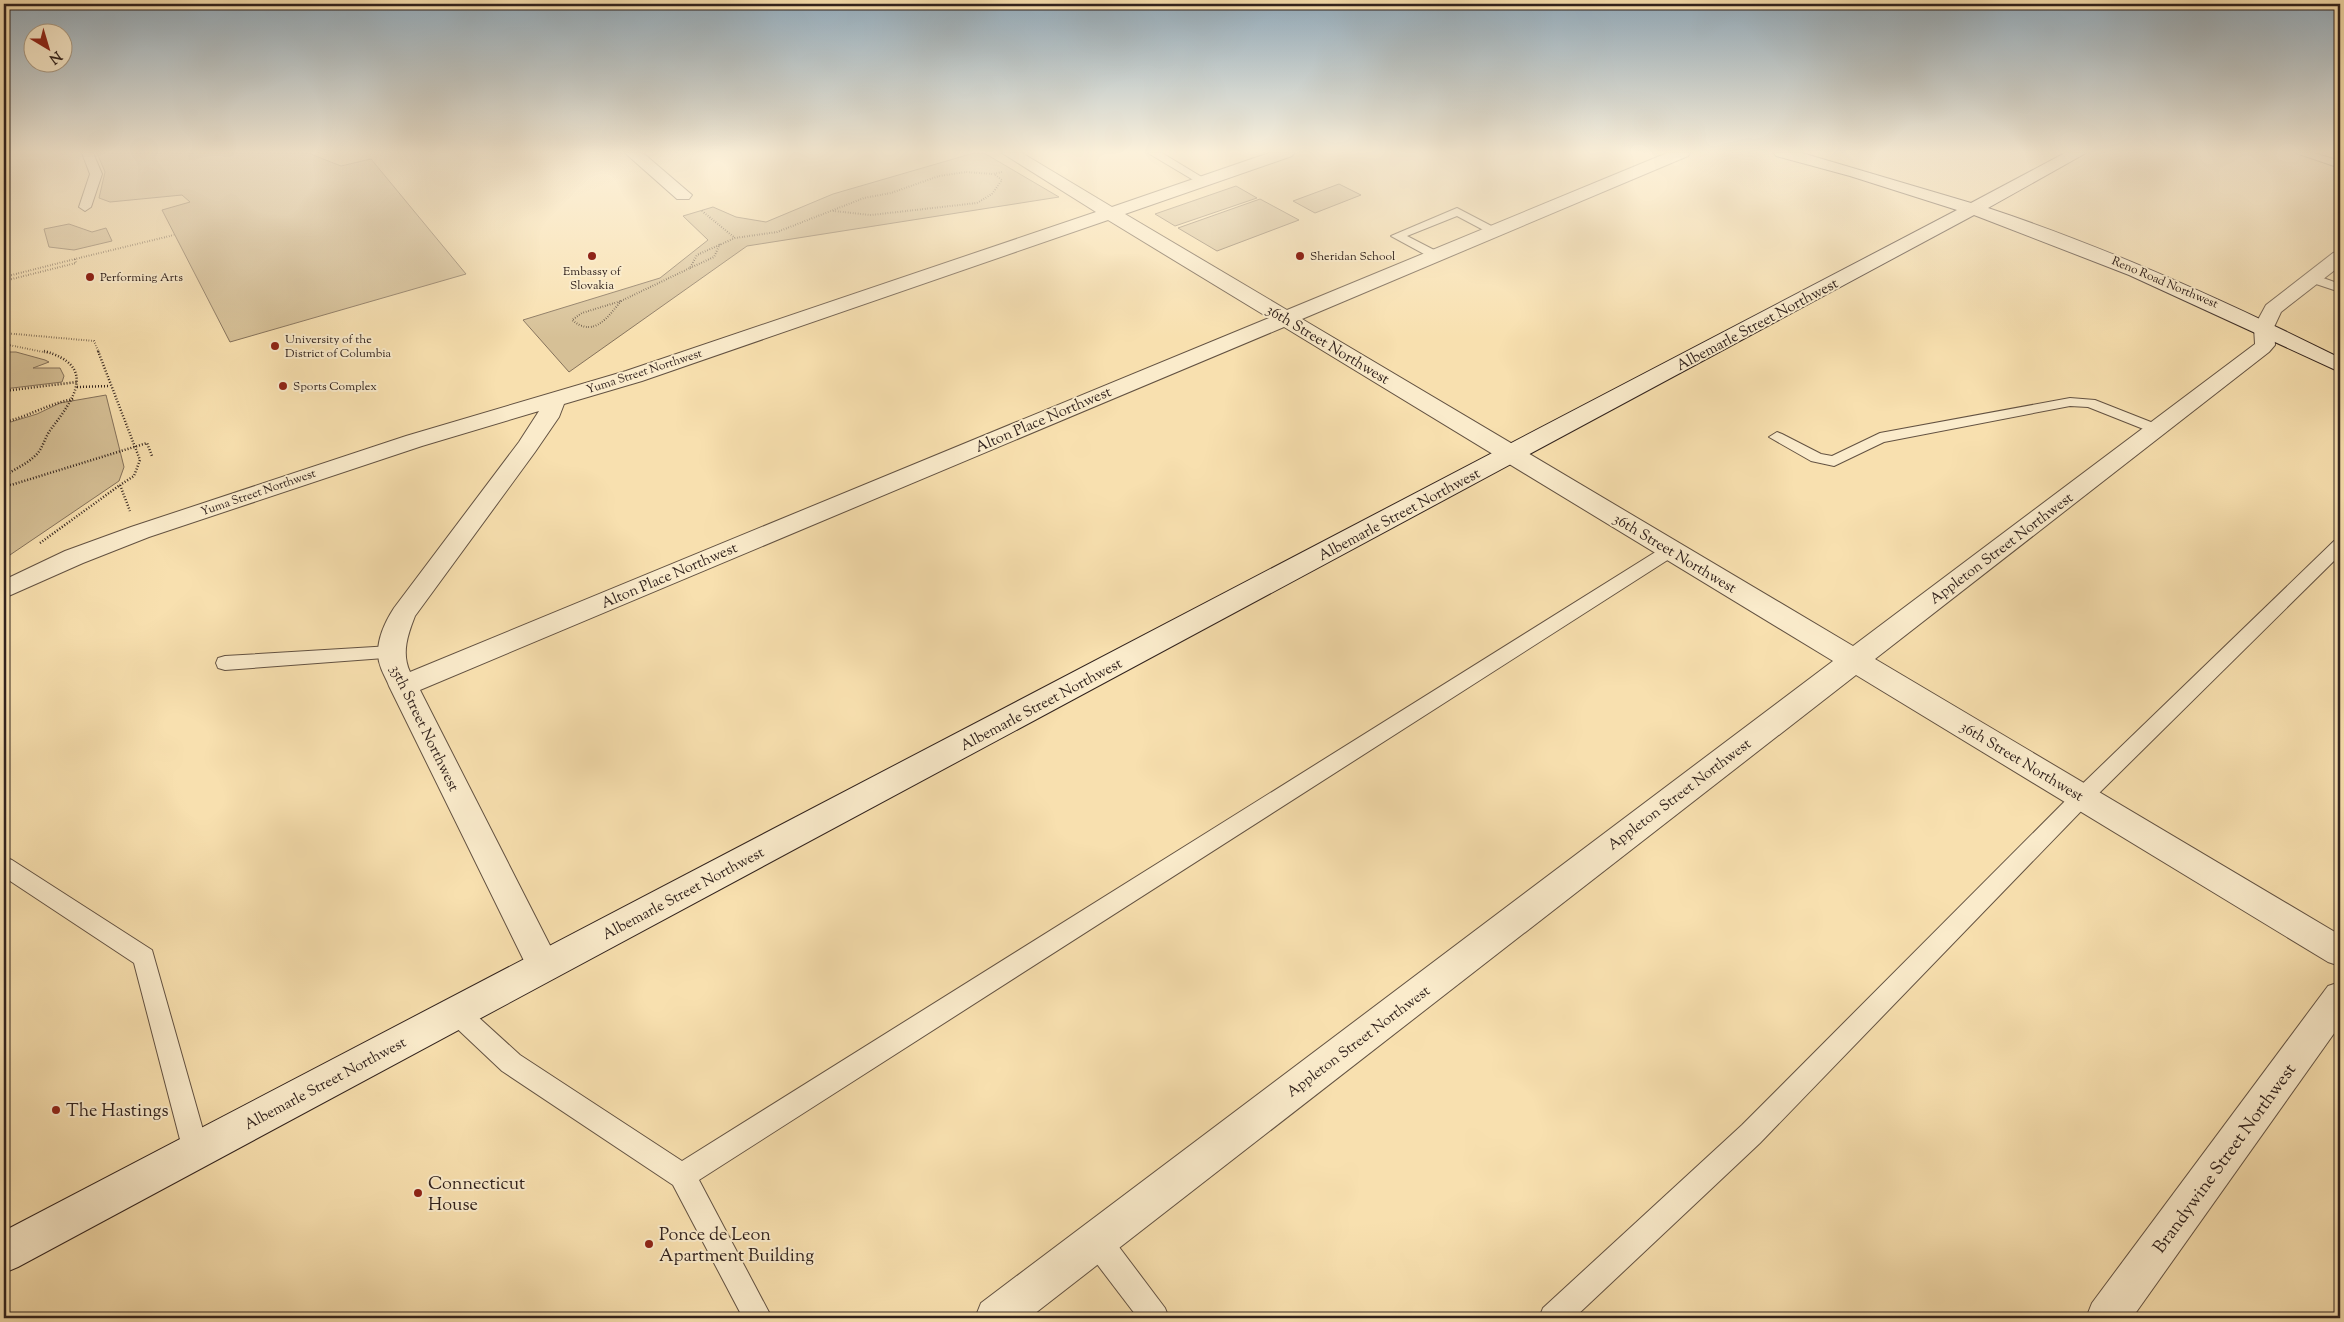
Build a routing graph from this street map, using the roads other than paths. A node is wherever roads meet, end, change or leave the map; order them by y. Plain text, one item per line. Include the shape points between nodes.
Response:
1 (1105, 215) edge
2 (1113, 215) edge
3 (1450, 215) edge
4 (1462, 215) edge
5 (1534, 215) edge
6 (1962, 215) edge
7 (1993, 215) edge
8 (1495, 231) junction
9 (1435, 256) junction
10 (2340, 257) edge
11 (2312, 278) junction
12 (2340, 288) edge
13 (1285, 318) junction
14 (2264, 327) junction
15 (2340, 366) edge
16 (554, 400) junction
17 (2156, 429) junction
18 (1777, 437) dead end
19 (1512, 455) junction
20 (2340, 545) edge
21 (1671, 550) junction
22 (4, 590) edge
23 (391, 652) junction
24 (1854, 660) junction
25 (225, 663) dead end
26 (403, 686) junction
27 (2082, 797) junction
28 (4, 866) edge
29 (2340, 952) edge
30 (544, 967) junction
31 (2340, 997) edge
32 (458, 1013) junction
33 (196, 1151) junction
34 (682, 1176) junction
35 (1097, 1241) junction
36 (4, 1253) edge
37 (758, 1318) edge
38 (996, 1318) edge
39 (1155, 1318) edge
40 (1553, 1318) edge
41 (2107, 1318) edge

1 - 16 street, Yuma Street Northwest via 634,376
2 - 13 street, 36th Street Northwest
3 - 9 lane via 1397,236
4 - 8 lane
5 - 8 street, Alton Place Northwest
6 - 19 street, Albemarle Street Northwest
7 - 14 street, Reno Road Northwest via 2129,266
8 - 9 street, Alton Place Northwest
9 - 13 street, Alton Place Northwest
10 - 11 street, Appleton Street Northwest
11 - 12 lane
11 - 14 street, Appleton Street Northwest via 2273,309
13 - 19 street, 36th Street Northwest
13 - 26 street, Alton Place Northwest
14 - 15 street, Reno Road Northwest
14 - 17 street, Appleton Street Northwest via 2266,345
16 - 22 street, Yuma Street Northwest via 359,458 106,544
16 - 23 street, 35th Street Northwest via 548,417 528,447 403,614 393,637
17 - 18 lane via 2090,402 2070,402 1880,438 1834,461 1817,458
17 - 24 street, Appleton Street Northwest
19 - 21 street, 36th Street Northwest
19 - 30 street, Albemarle Street Northwest
20 - 27 lane
21 - 24 street, 36th Street Northwest
21 - 34 lane
23 - 25 lane
23 - 26 street, 35th Street Northwest
24 - 27 street, 36th Street Northwest
24 - 35 street, Appleton Street Northwest
26 - 30 street, 35th Street Northwest
27 - 29 street, 36th Street Northwest
27 - 40 lane via 1751,1134
28 - 33 lane via 144,957
30 - 32 street, Albemarle Street Northwest
31 - 41 street, Brandywine Street Northwest
32 - 33 street, Albemarle Street Northwest
32 - 34 lane via 511,1063
33 - 36 street, Albemarle Street Northwest
34 - 37 lane
35 - 38 street, Appleton Street Northwest
35 - 39 lane

